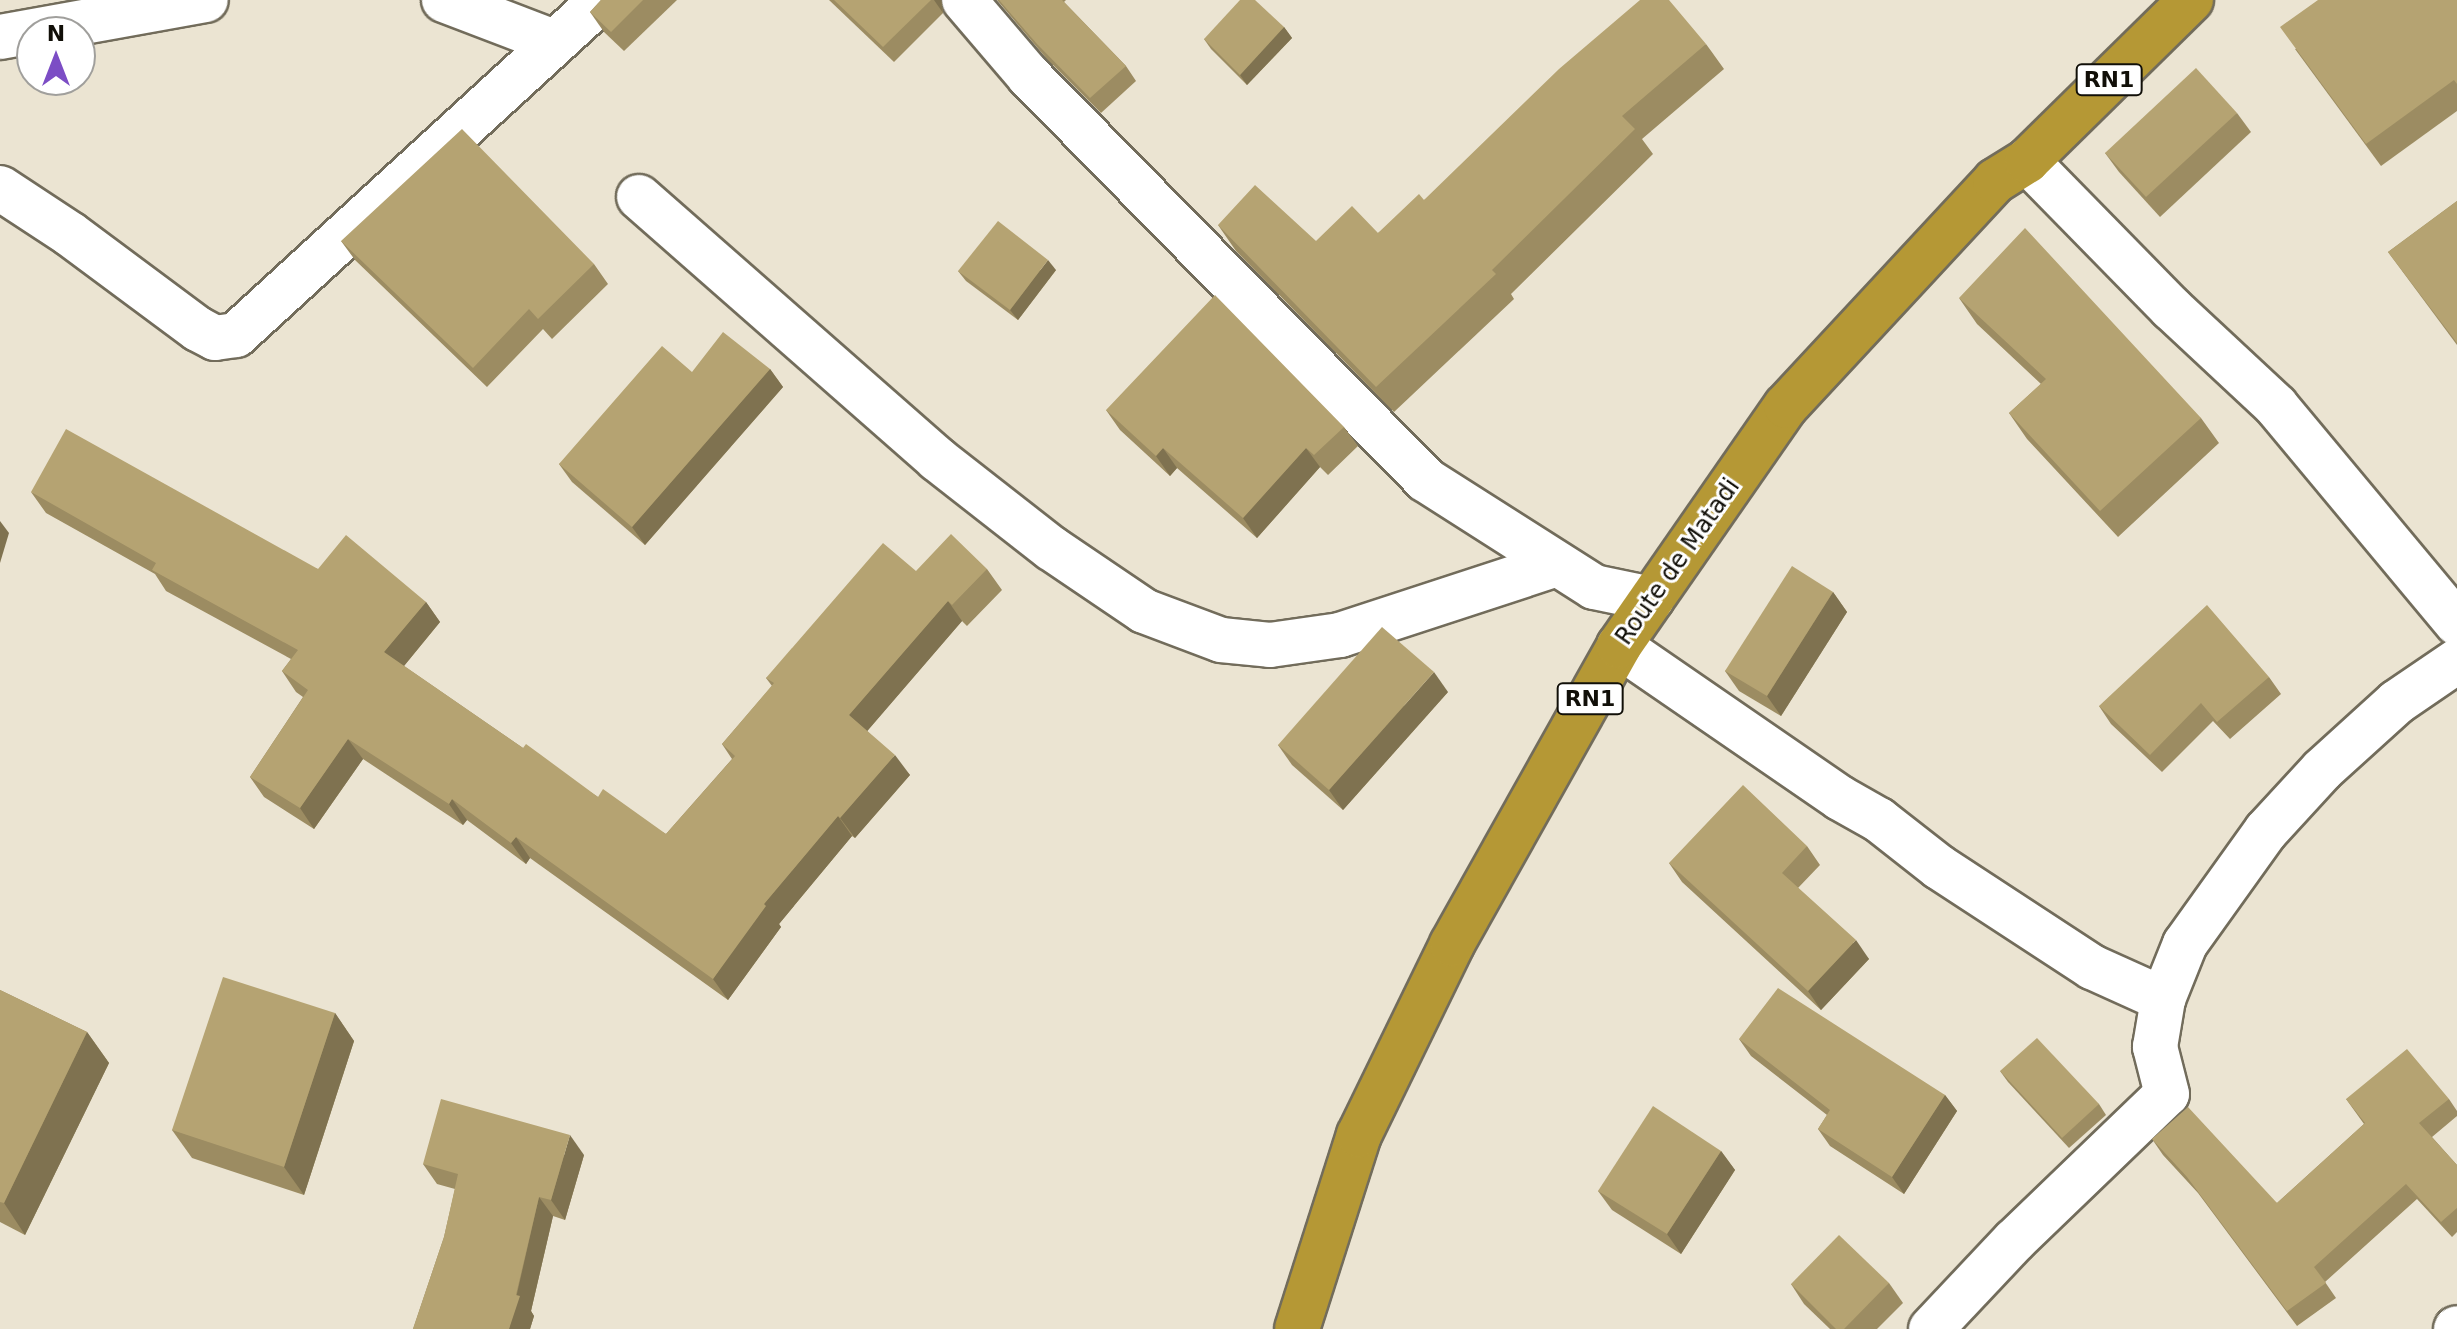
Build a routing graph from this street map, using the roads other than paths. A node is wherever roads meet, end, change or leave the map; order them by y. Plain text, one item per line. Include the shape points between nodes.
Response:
1 (206, 0) edge
2 (444, 0) edge
3 (602, 0) edge
4 (964, 0) edge
5 (2191, 0) edge
6 (0, 37) edge
7 (554, 42) junction
8 (2027, 161) junction
9 (0, 188) edge
10 (639, 197) dead end
11 (1557, 564) junction
12 (1652, 599) junction
13 (2457, 623) edge
14 (1619, 646) junction
15 (2457, 661) edge
16 (2163, 999) junction
17 (1297, 1329) edge
18 (1931, 1329) edge

1 - 6 street
2 - 7 street
3 - 7 street
4 - 11 street via 1029,76 1426,480
5 - 8 highway, Route de Matadi / RN1
7 - 9 street via 236,335 215,338 198,329
8 - 12 highway, Route de Matadi / RN1 via 1995,181 1786,406
8 - 13 street via 2276,406
10 - 11 street via 937,459 1051,548 1144,611 1221,640 1270,645 1340,635
11 - 12 street via 1594,587
12 - 14 highway, Route de Matadi / RN1
14 - 16 street via 2092,967
14 - 17 highway, Route de Matadi / RN1 via 1452,944 1359,1135
15 - 16 street via 2397,702 2322,770 2266,831 2185,944
16 - 18 street via 2155,1047 2167,1094

